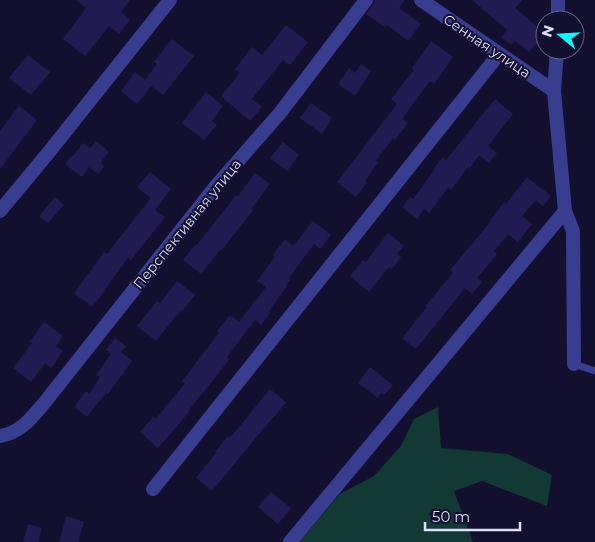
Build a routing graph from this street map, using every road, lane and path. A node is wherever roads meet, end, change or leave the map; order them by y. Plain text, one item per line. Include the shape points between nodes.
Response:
1 (170, 0) edge
2 (366, 0) edge
3 (421, 0) edge
4 (499, 54) junction
5 (556, 60) edge
6 (554, 92) junction
7 (0, 211) edge
8 (564, 211) junction
9 (574, 364) joint
10 (595, 371) edge
11 (0, 436) edge
12 (153, 489) dead end
13 (290, 542) edge

1 - 7 street
2 - 11 street, Перспективная улица via 280,113 216,186 45,402 19,429
3 - 4 street, Сенная улица
4 - 6 street, Сенная улица
4 - 12 street
5 - 6 street
6 - 8 street
8 - 9 street via 573,231
8 - 13 street
9 - 10 lane

